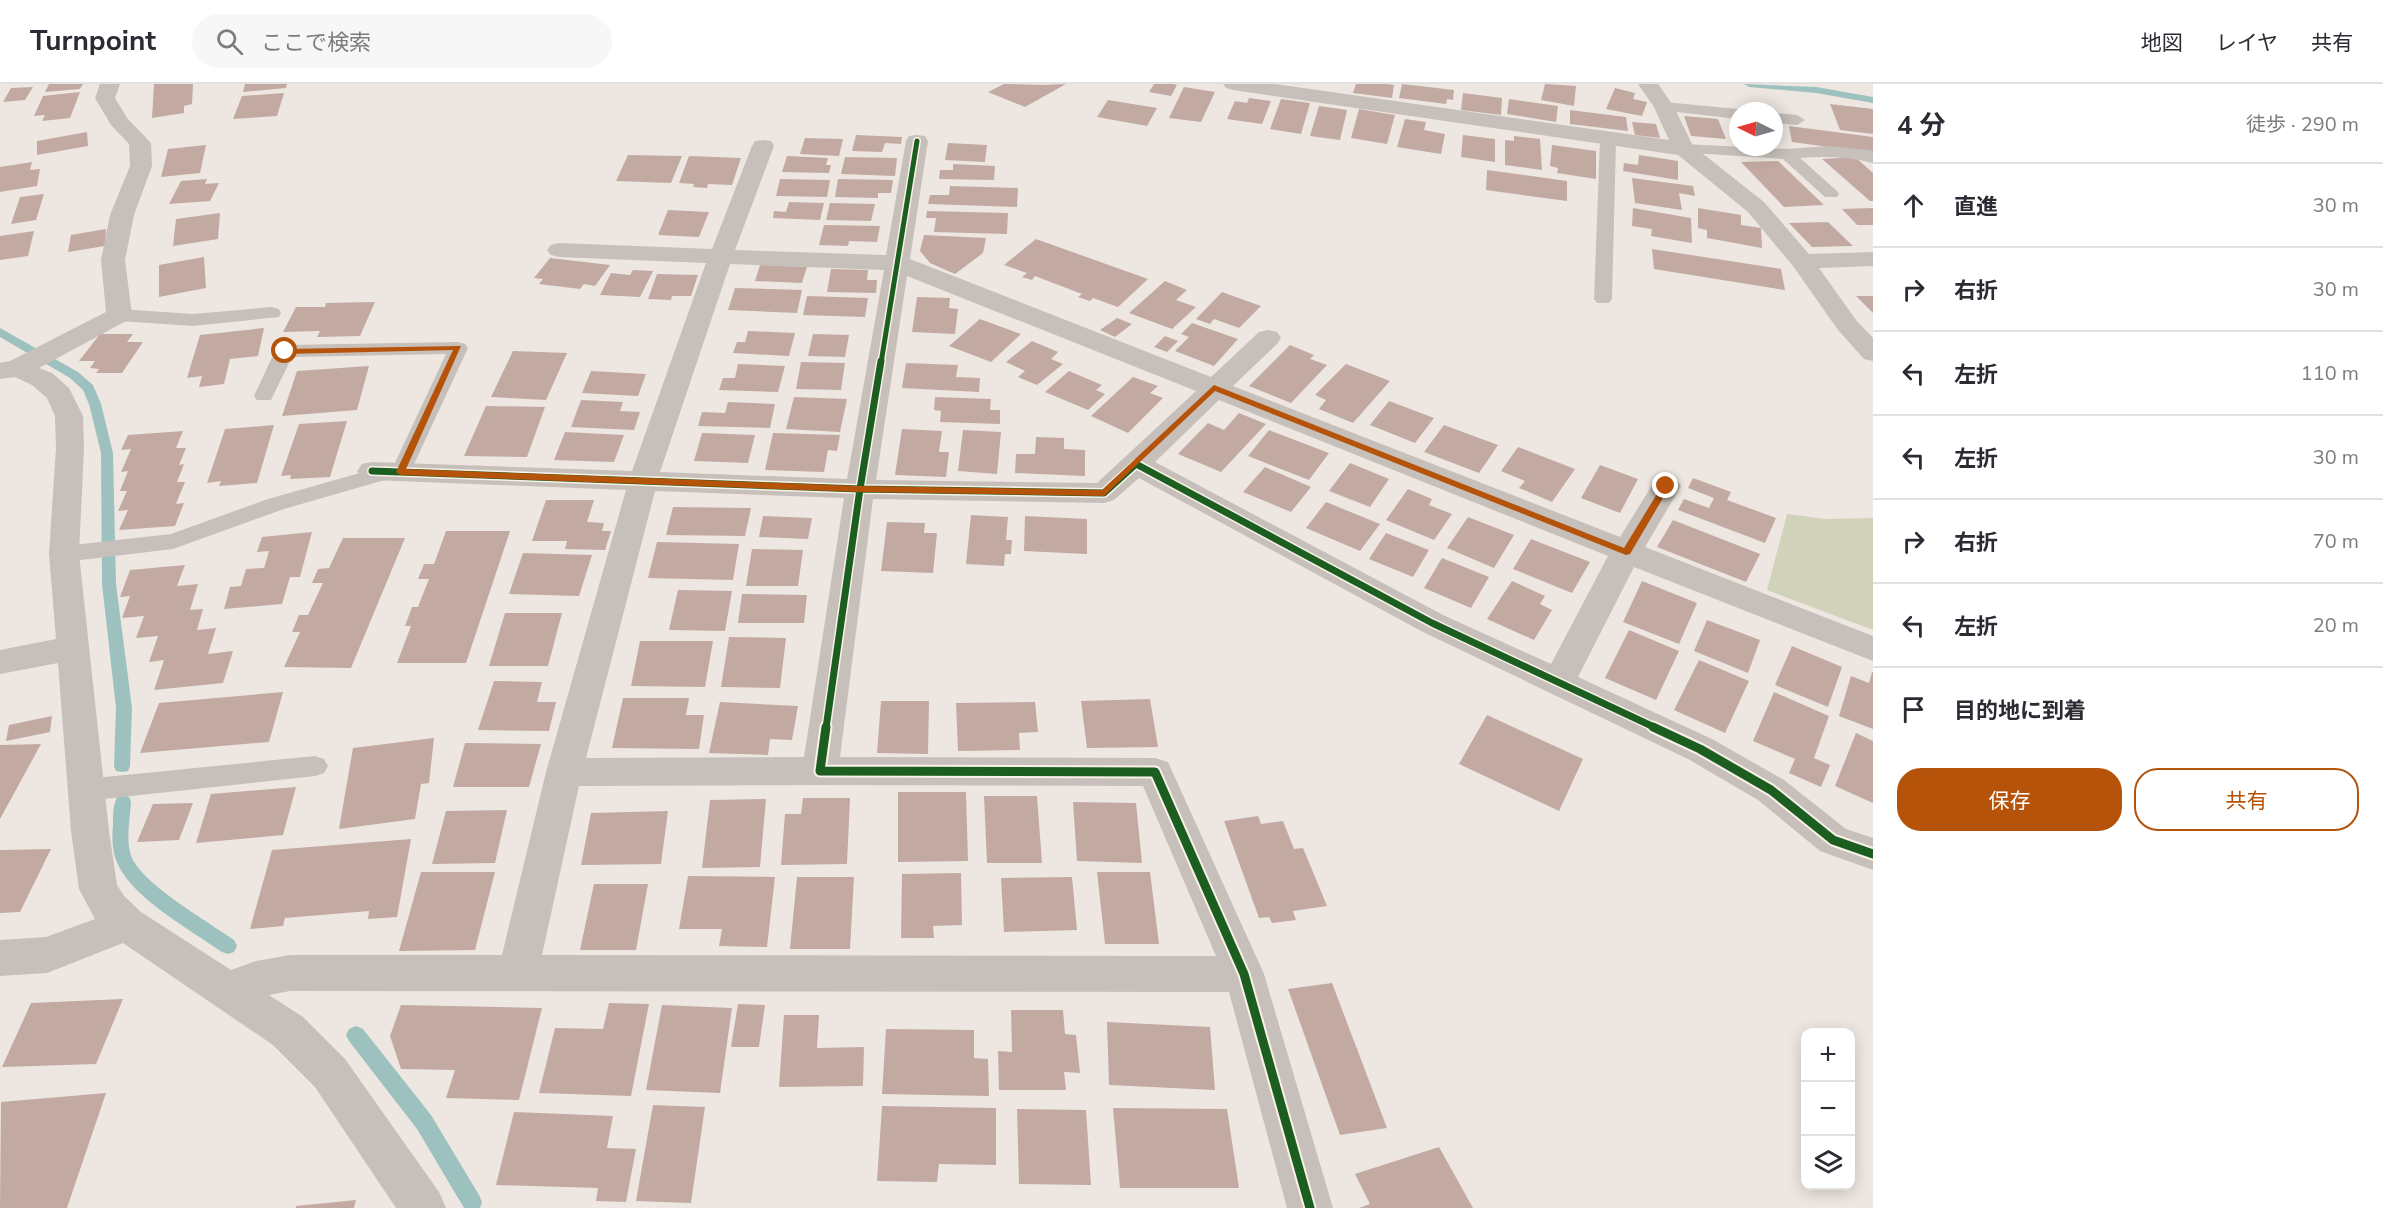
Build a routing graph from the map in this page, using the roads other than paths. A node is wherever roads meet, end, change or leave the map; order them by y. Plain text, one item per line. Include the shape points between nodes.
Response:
1 (110, 84) edge
2 (1233, 84) edge
3 (1648, 84) edge
4 (1664, 107) junction
5 (1729, 113) edge
6 (1783, 119) edge
7 (1797, 120) dead end
8 (1608, 140) junction
9 (917, 141) dead end
10 (763, 146) dead end
11 (1684, 149) junction
12 (1787, 154) junction
13 (1873, 158) edge
14 (1831, 194) dead end
15 (559, 250) dead end
16 (721, 256) junction
17 (1873, 259) edge
18 (1802, 261) junction
19 (897, 263) junction
20 (1603, 299) dead end
21 (272, 313) dead end
22 (119, 315) junction
23 (1268, 338) dead end
24 (1873, 353) edge
25 (25, 363) edge
26 (1214, 388) junction
27 (264, 396) dead end
28 (1136, 464) junction
29 (387, 472) junction
30 (643, 480) junction
31 (1666, 486) dead end
32 (860, 489) junction
33 (1626, 552) junction
34 (76, 554) junction
35 (73, 648) junction
36 (1873, 650) edge
37 (0, 662) edge
38 (1558, 682) junction
39 (315, 766) dead end
40 (820, 771) junction
41 (564, 772) junction
42 (85, 790) junction
43 (1873, 854) edge
44 (127, 924) junction
45 (0, 958) edge
46 (518, 973) junction
47 (1244, 974) junction
48 (226, 991) junction
49 (423, 1208) edge
50 (1310, 1208) edge

1 - 22 street via 105,98 118,121 140,143 141,166 122,215 113,260
2 - 8 street
3 - 4 street
4 - 5 lane
4 - 11 street
6 - 7 lane
8 - 11 street
8 - 20 lane
9 - 19 street
10 - 16 street
11 - 12 lane
11 - 18 street via 1756,207
12 - 13 lane via 1828,151
12 - 14 lane
15 - 16 street
16 - 19 street
16 - 30 street
17 - 18 street
18 - 24 street via 1848,326
19 - 26 street
19 - 32 street
21 - 22 lane via 193,320
22 - 25 street
23 - 26 street
25 - 34 street via 59,394 69,416
26 - 28 street
26 - 33 street
27 - 29 lane via 285,351 458,348
28 - 32 street via 1104,493
28 - 38 street via 1432,623
29 - 30 street
29 - 34 lane via 276,504 173,541
30 - 32 street
30 - 41 street
31 - 33 street
32 - 40 street
33 - 36 street
33 - 38 street
34 - 35 street
35 - 37 street
35 - 42 street
38 - 43 street via 1700,749 1771,790 1833,840
39 - 42 lane
40 - 41 street
40 - 47 street via 1155,772
41 - 46 street
42 - 44 street via 98,889
44 - 45 street via 47,955
44 - 48 street
46 - 47 street
46 - 48 street via 290,973 256,979
47 - 50 street
48 - 49 street via 288,1031 330,1073

